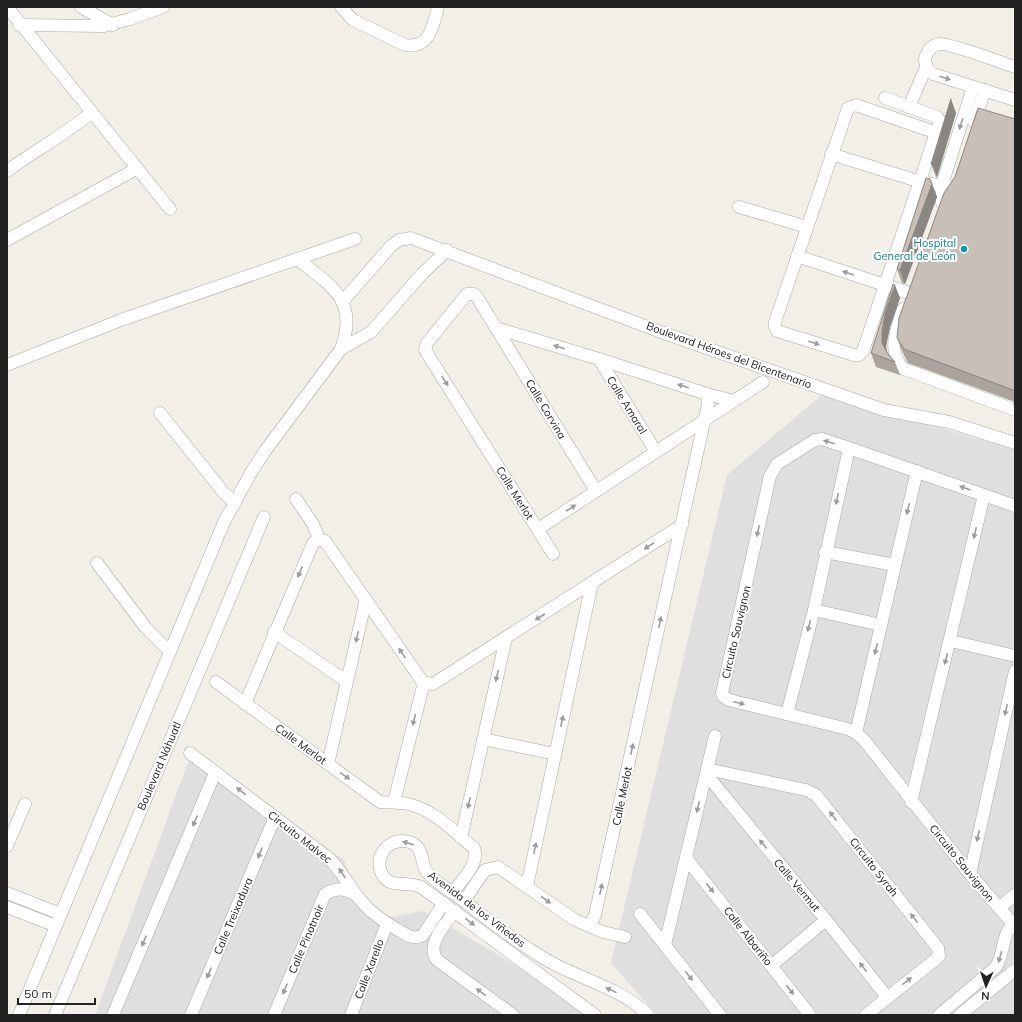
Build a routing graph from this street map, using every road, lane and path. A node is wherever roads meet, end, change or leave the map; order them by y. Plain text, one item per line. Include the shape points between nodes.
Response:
1 (81, 7) edge
2 (163, 7) edge
3 (341, 7) edge
4 (438, 7) edge
5 (7, 8) edge
6 (19, 25) junction
7 (113, 25) junction
8 (926, 67) junction
9 (1015, 67) edge
10 (979, 88) junction
11 (885, 98) dead end
12 (1015, 100) edge
13 (909, 107) junction
14 (91, 113) junction
15 (937, 133) junction
16 (831, 154) junction
17 (136, 169) junction
18 (7, 171) edge
19 (921, 182) junction
20 (947, 187) junction
21 (739, 207) dead end
22 (941, 207) edge
23 (170, 209) dead end
24 (807, 227) junction
25 (355, 239) dead end
26 (7, 240) edge
27 (447, 250) junction
28 (797, 256) junction
29 (297, 259) junction
30 (885, 286) junction
31 (470, 294) joint
32 (343, 301) junction
33 (496, 328) junction
34 (341, 349) junction
35 (599, 359) junction
36 (7, 365) edge
37 (763, 382) dead end
38 (707, 394) junction
39 (734, 401) junction
40 (1015, 410) edge
41 (160, 413) dead end
42 (705, 420) junction
43 (683, 434) junction
44 (1015, 443) edge
45 (850, 448) junction
46 (698, 450) junction
47 (656, 452) junction
48 (917, 471) junction
49 (596, 491) junction
50 (984, 495) junction
51 (296, 499) dead end
52 (235, 503) junction
53 (1015, 506) edge
54 (264, 517) dead end
55 (682, 525) junction
56 (538, 529) junction
57 (662, 537) junction
58 (319, 539) junction
59 (676, 552) junction
60 (825, 552) junction
61 (553, 554) dead end
62 (97, 562) dead end
63 (895, 566) junction
64 (592, 583) junction
65 (366, 599) junction
66 (814, 610) junction
67 (881, 625) junction
68 (274, 632) junction
69 (506, 638) junction
70 (951, 641) junction
71 (169, 651) junction
72 (1015, 656) edge
73 (1015, 671) edge
74 (346, 681) junction
75 (216, 682) dead end
76 (426, 684) junction
77 (245, 704) junction
78 (787, 714) junction
79 (856, 733) junction
80 (715, 736) dead end
81 (483, 739) junction
82 (190, 753) dead end
83 (555, 754) junction
84 (328, 764) junction
85 (215, 772) junction
86 (706, 772) junction
87 (394, 802) junction
88 (911, 802) junction
89 (25, 804) dead end
90 (276, 817) junction
91 (461, 838) junction
92 (8, 841) edge
93 (686, 858) junction
94 (970, 874) junction
95 (527, 886) junction
96 (452, 892) junction
97 (7, 893) edge
98 (356, 895) junction
99 (1014, 899) edge
100 (464, 901) junction
101 (444, 903) junction
102 (7, 907) edge
103 (999, 908) junction
104 (455, 911) junction
105 (61, 914) junction
106 (640, 914) dead end
107 (826, 920) junction
108 (1014, 923) edge
109 (387, 924) junction
110 (56, 926) junction
111 (590, 926) junction
112 (625, 937) dead end
113 (665, 945) junction
114 (771, 966) junction
115 (1015, 970) edge
116 (887, 997) junction
117 (502, 1011) edge
118 (644, 1014) edge
119 (18, 1015) edge
120 (55, 1015) edge
121 (114, 1015) edge
122 (191, 1015) edge
123 (274, 1015) edge
124 (351, 1015) edge
125 (513, 1015) edge
126 (596, 1015) edge
127 (720, 1015) edge
128 (810, 1015) edge
129 (866, 1015) edge
130 (939, 1015) edge
131 (960, 1015) edge

1 - 7 street
2 - 7 street
3 - 4 street via 353,20 412,46 426,40
5 - 6 street
6 - 7 street
6 - 14 street
8 - 9 street via 927,52 940,44
8 -> 10 street via 933,74
8 - 13 street
10 - 12 street
10 - 20 street
11 - 13 street
13 - 15 street via 939,118
14 - 17 street
14 - 18 street
15 - 16 street via 852,105 846,111
15 - 19 street
16 - 19 street
16 - 24 street
17 - 23 street
17 - 26 street
19 - 20 street
19 - 30 street
20 - 22 street
21 - 24 street
24 - 28 street
25 - 29 street
27 - 32 street, Boulevard Héroes del Bicentenario via 410,238 399,240
27 - 34 street via 422,274 371,332
27 - 44 street, Boulevard Héroes del Bicentenario via 661,332 884,410 949,422
30 -> 28 street
28 -> 30 street via 775,322 777,331 856,355 862,351
29 - 32 street via 330,284
29 - 36 street via 243,280 121,320
30 - 40 street via 910,289 895,337 894,353 898,364 912,373
31 - 33 street, Calle Corvina via 477,297
31 -> 56 street, Calle Merlot via 464,296 427,343 426,350
32 - 34 street via 347,313 347,334
35 -> 33 street
33 - 49 street, Calle Corvina
34 - 52 street via 265,451
38 -> 35 street
35 - 47 street, Calle Amaral
37 - 39 street, Calle Merlot
38 - 39 street
38 - 42 street
39 - 42 street, Calle Merlot
41 - 52 street via 224,493
42 - 43 street, Calle Merlot
42 - 46 street, Calle Merlot
43 - 46 street via 694,441
43 - 47 street, Calle Merlot
45 - 48 street, Circuito Sauvignon
45 -> 60 street
45 -> 78 street, Circuito Sauvignon via 822,439 815,440 777,464 770,476 722,693 729,700
46 - 55 street, Calle Merlot
47 - 49 street, Calle Merlot
50 -> 48 street, Circuito Sauvignon
48 -> 63 street
56 -> 49 street, Calle Merlot
50 - 53 street, Circuito Sauvignon
50 -> 70 street
51 - 58 street via 313,524
52 - 71 street via 224,522
54 - 120 street, Boulevard Náhuatl
55 - 57 street
55 - 59 street, Calle Merlot
56 - 61 street
57 - 59 street via 673,545
57 -> 64 street
58 - 65 street via 325,541
58 -> 68 street via 313,543
111 -> 59 street, Calle Merlot via 595,915
60 - 63 street
60 - 66 street
62 - 71 street via 146,628
63 - 67 street
64 -> 69 street
83 -> 64 street
65 -> 74 street
76 -> 65 street
66 - 67 street
66 -> 78 street
67 -> 79 street
68 - 74 street
68 - 77 street
69 - 76 street via 436,684
69 -> 81 street
70 - 72 street
70 -> 88 street
71 - 105 street
73 -> 94 street
74 - 84 street
75 - 77 street, Calle Merlot
76 -> 87 street via 422,690
77 - 84 street, Calle Merlot
78 - 79 street, Circuito Sauvignon
79 - 88 street, Circuito Sauvignon
80 - 86 street
81 - 83 street
81 -> 91 street
82 - 85 street, Circuito Malvec
95 -> 83 street
84 -> 87 street, Calle Merlot via 380,802
90 -> 85 street, Circuito Malvec
85 -> 121 street
86 -> 93 street
107 -> 86 street, Calle Vermut
116 -> 86 street, Circuito Syrah via 936,959 939,952 826,806 816,795 806,790
87 - 91 street, Calle Merlot via 425,809
88 - 94 street, Circuito Sauvignon
89 - 92 street
98 -> 90 street, Circuito Malvec via 336,865
90 -> 122 street, Calle Treixadura
91 - 96 street, Calle Merlot via 474,848 476,854 474,864
93 - 113 street
93 -> 114 street, Calle Albariño
94 - 103 street, Circuito Sauvignon
95 - 100 street via 503,869 494,867 485,870
95 -> 111 street via 567,915
96 - 100 street, Avenida de los Viñedos
96 -> 101 street, Avenida de los Viñedos via 427,873 422,854 414,845 398,842 383,851 380,856 380,868 389,882 415,884
97 - 105 street
98 - 109 street, Circuito Malvec
98 -> 123 street, Calle Pinotnoir via 342,889 325,894
99 - 103 street, Circuito Sauvignon
118 -> 100 street, Avenida de los Viñedos via 614,990 538,955
101 - 104 street, Avenida de los Viñedos
101 - 109 street, Circuito Malvec via 423,935 419,937 410,937
102 - 110 street
103 - 108 street, Circuito Sauvignon
117 -> 104 street via 434,956 433,944
104 -> 126 street, Avenida de los Viñedos
105 - 110 street
106 - 113 street
107 - 114 street
116 -> 107 street, Calle Vermut
108 -> 130 street via 1006,933 996,967
109 - 124 street, Calle Xarello
110 - 119 street
111 - 112 street
113 -> 127 street
114 -> 128 street, Calle Albariño
115 - 131 street
116 - 129 street, Circuito Syrah
117 - 125 street

